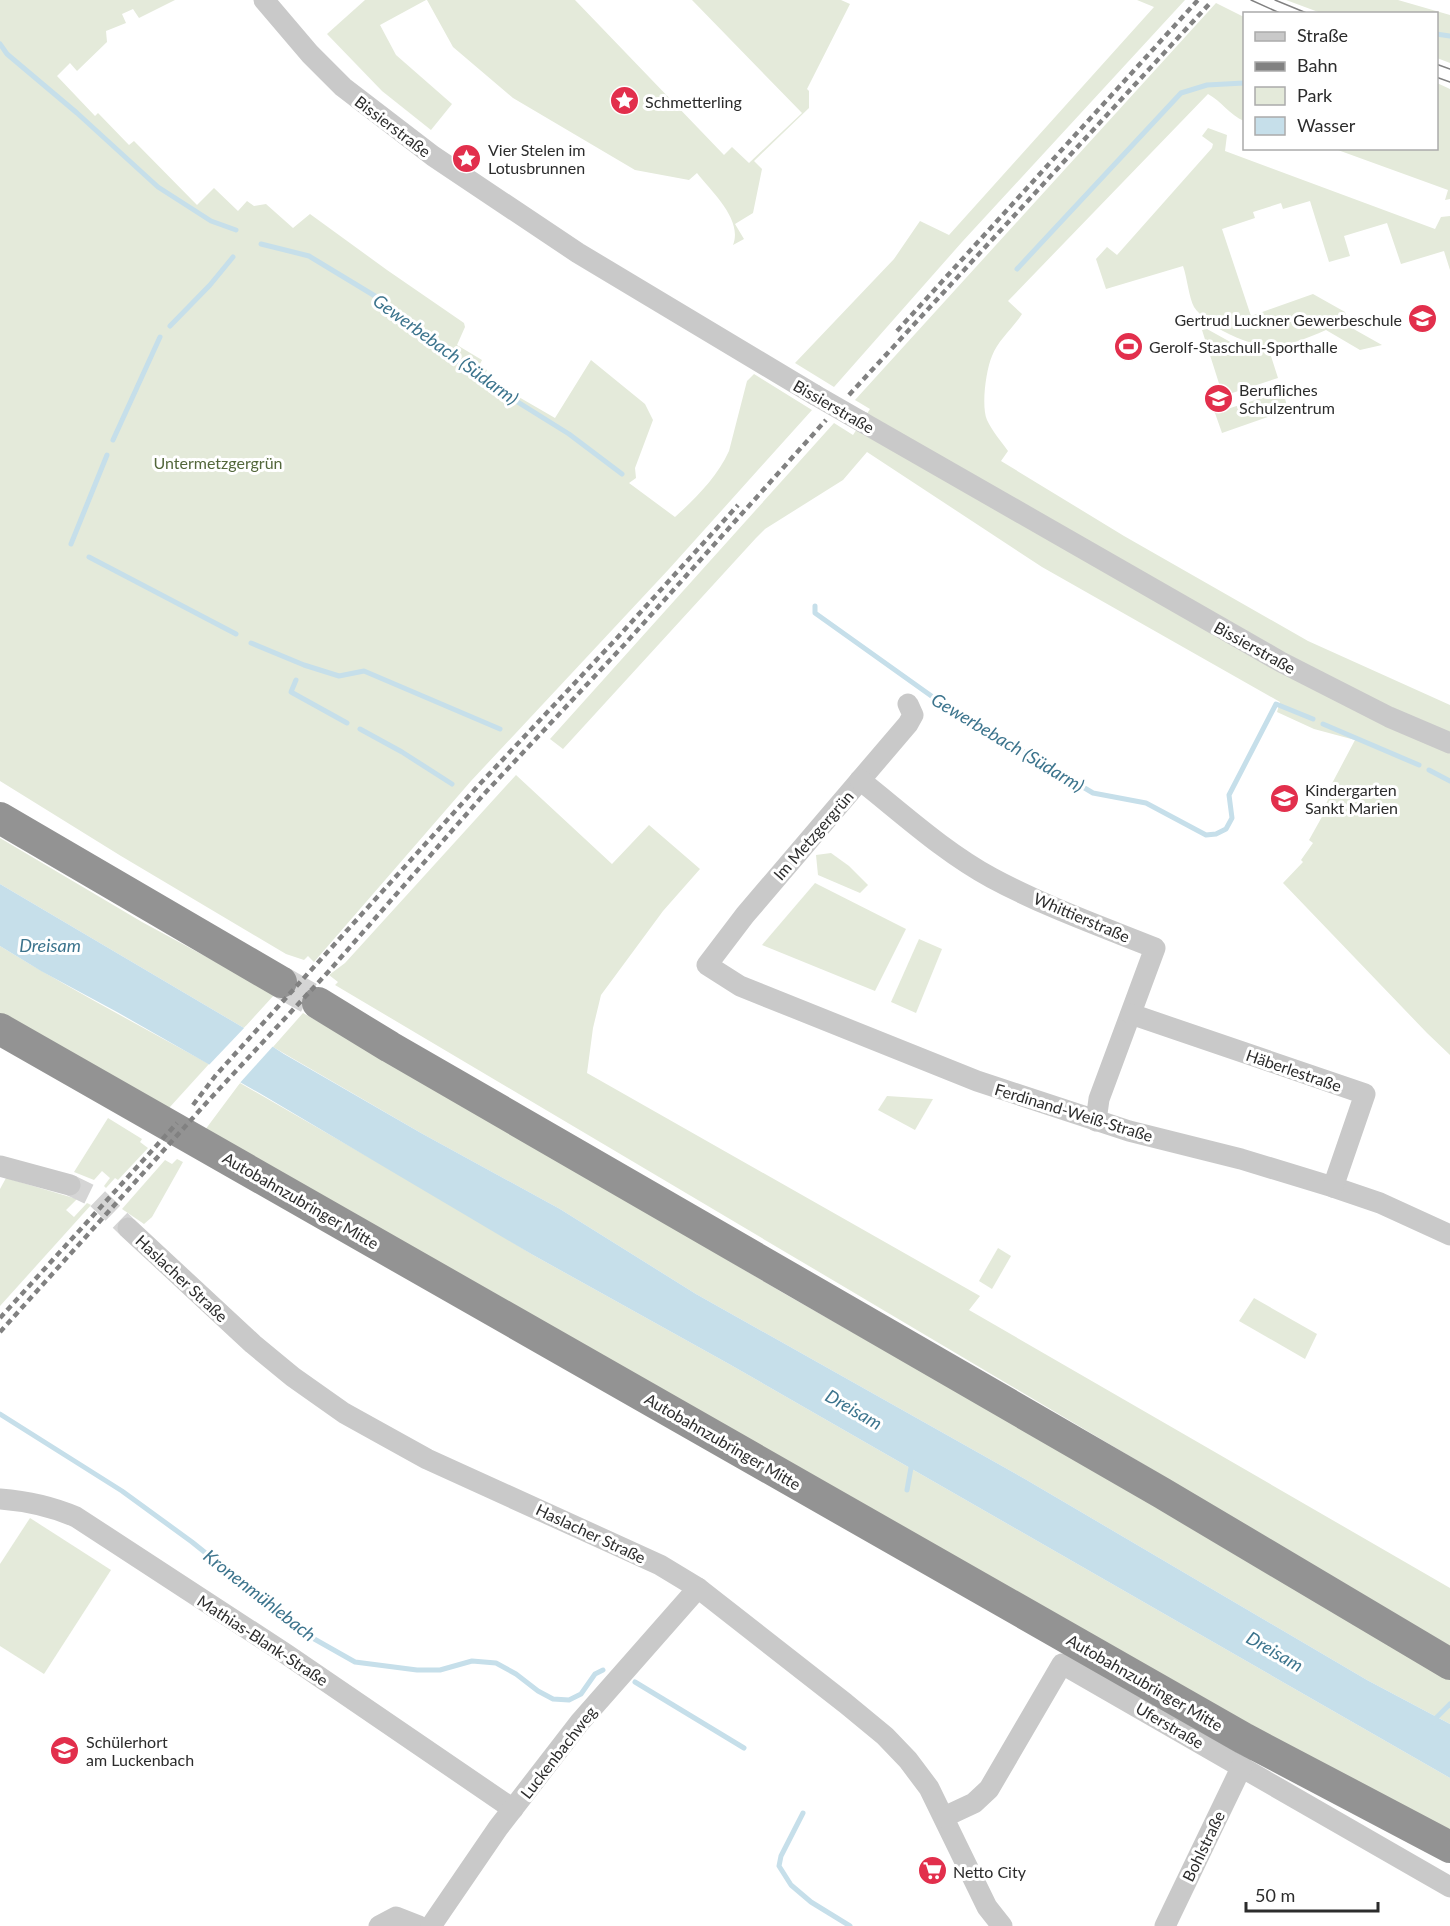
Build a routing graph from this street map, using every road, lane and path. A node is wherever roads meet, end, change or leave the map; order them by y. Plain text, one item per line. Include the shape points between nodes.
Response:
1 (264, 0) edge
2 (908, 704) dead end
3 (1450, 742) edge
4 (861, 780) junction
5 (0, 818) edge
6 (706, 965) joint
7 (281, 982) tunnel mouth
8 (318, 1003) tunnel mouth
9 (1131, 1014) junction
10 (0, 1029) edge
11 (1096, 1121) junction
12 (0, 1166) edge
13 (70, 1185) tunnel mouth
14 (1333, 1187) junction
15 (128, 1228) tunnel mouth
16 (1450, 1235) edge
17 (0, 1499) edge
18 (698, 1588) junction
19 (1450, 1664) edge
20 (1242, 1766) junction
21 (513, 1809) junction
22 (944, 1817) junction
23 (1450, 1847) edge
24 (1450, 1887) edge
25 (988, 1921) edge
26 (379, 1926) edge
27 (418, 1926) edge
28 (431, 1926) edge
29 (1002, 1926) edge
30 (1165, 1926) edge

1 - 3 street, Bissierstraße, bridge via 343,87 434,156 578,253 815,395 1281,662 1389,717
2 - 4 street, Im Metzgergrün via 913,715 908,724
4 - 6 street, Im Metzgergrün
4 - 9 street, Whittierstraße via 922,830 992,878 1155,948
5 - 7 highway
6 - 11 street, Ferdinand-Weiß-Straße via 740,986 852,1032 977,1081
8 - 19 highway
9 - 11 street, Whittierstraße via 1099,1099
9 - 14 street, Häberlestraße via 1365,1094
10 - 23 highway, Autobahnzubringer Mitte via 1243,1738
11 - 14 street, Ferdinand-Weiß-Straße
12 - 13 street
14 - 16 street, Ferdinand-Weiß-Straße via 1380,1203
15 - 18 street, Haslacher Straße via 253,1344 344,1413 427,1459 660,1565
17 - 21 street, Mathias-Blank-Straße via 76,1517
18 - 21 street, Luckenbachweg via 580,1722
18 - 22 street, Haslacher Straße via 885,1736 908,1760
20 - 22 street, Uferstraße via 1062,1664 989,1789 974,1803
20 - 24 street, Uferstraße
20 - 30 street, Bohlstraße
21 - 28 street, Luckenbachweg
22 - 25 street, Haslacher Straße
25 - 29 street, Haslacher Straße
26 - 27 street via 396,1917

